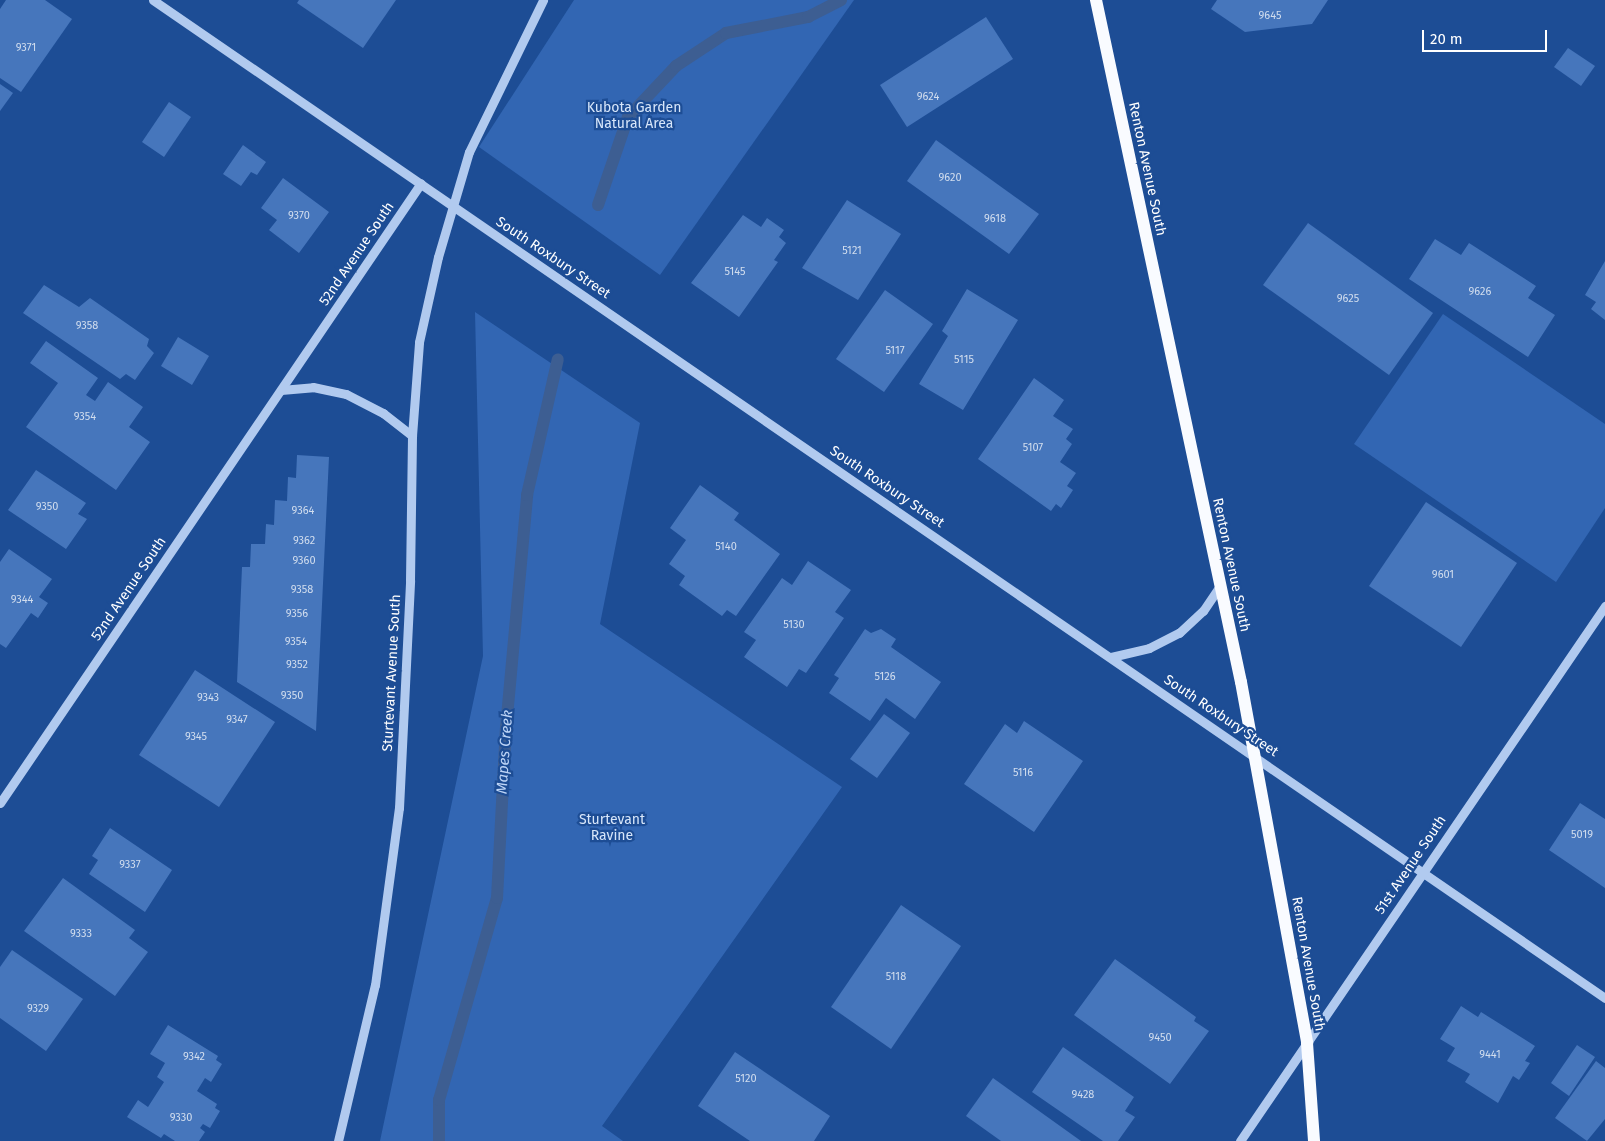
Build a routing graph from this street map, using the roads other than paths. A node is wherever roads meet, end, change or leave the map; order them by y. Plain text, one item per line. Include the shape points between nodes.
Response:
1 (153, 0) edge
2 (543, 0) edge
3 (1096, 0) edge
4 (421, 183) junction
5 (452, 205) junction
6 (281, 390) junction
7 (412, 436) junction
8 (1219, 587) junction
9 (1605, 606) edge
10 (1111, 657) junction
11 (1255, 756) junction
12 (0, 803) edge
13 (1424, 871) junction
14 (1605, 998) edge
15 (1307, 1043) junction
16 (338, 1141) edge
17 (1240, 1141) edge
18 (1314, 1141) edge

1 - 4 street, South Roxbury Street
2 - 5 street via 469,152
3 - 8 main road, Renton Avenue South
4 - 5 street, South Roxbury Street
4 - 6 street, 52nd Avenue South
5 - 7 street, Sturtevant Avenue South via 419,342
5 - 10 street, South Roxbury Street
6 - 7 street via 312,387 346,394 383,413
6 - 12 street, 52nd Avenue South
7 - 16 street, Sturtevant Avenue South via 410,580 399,808 375,985
8 - 10 street via 1203,611 1179,633 1149,648
8 - 11 main road, Renton Avenue South
9 - 13 street, 51st Avenue South
10 - 11 street, South Roxbury Street
11 - 13 street, South Roxbury Street
11 - 15 main road, Renton Avenue South
13 - 14 street, South Roxbury Street
13 - 15 street, 51st Avenue South
15 - 17 street, 51st Avenue South
15 - 18 main road, Renton Avenue South

